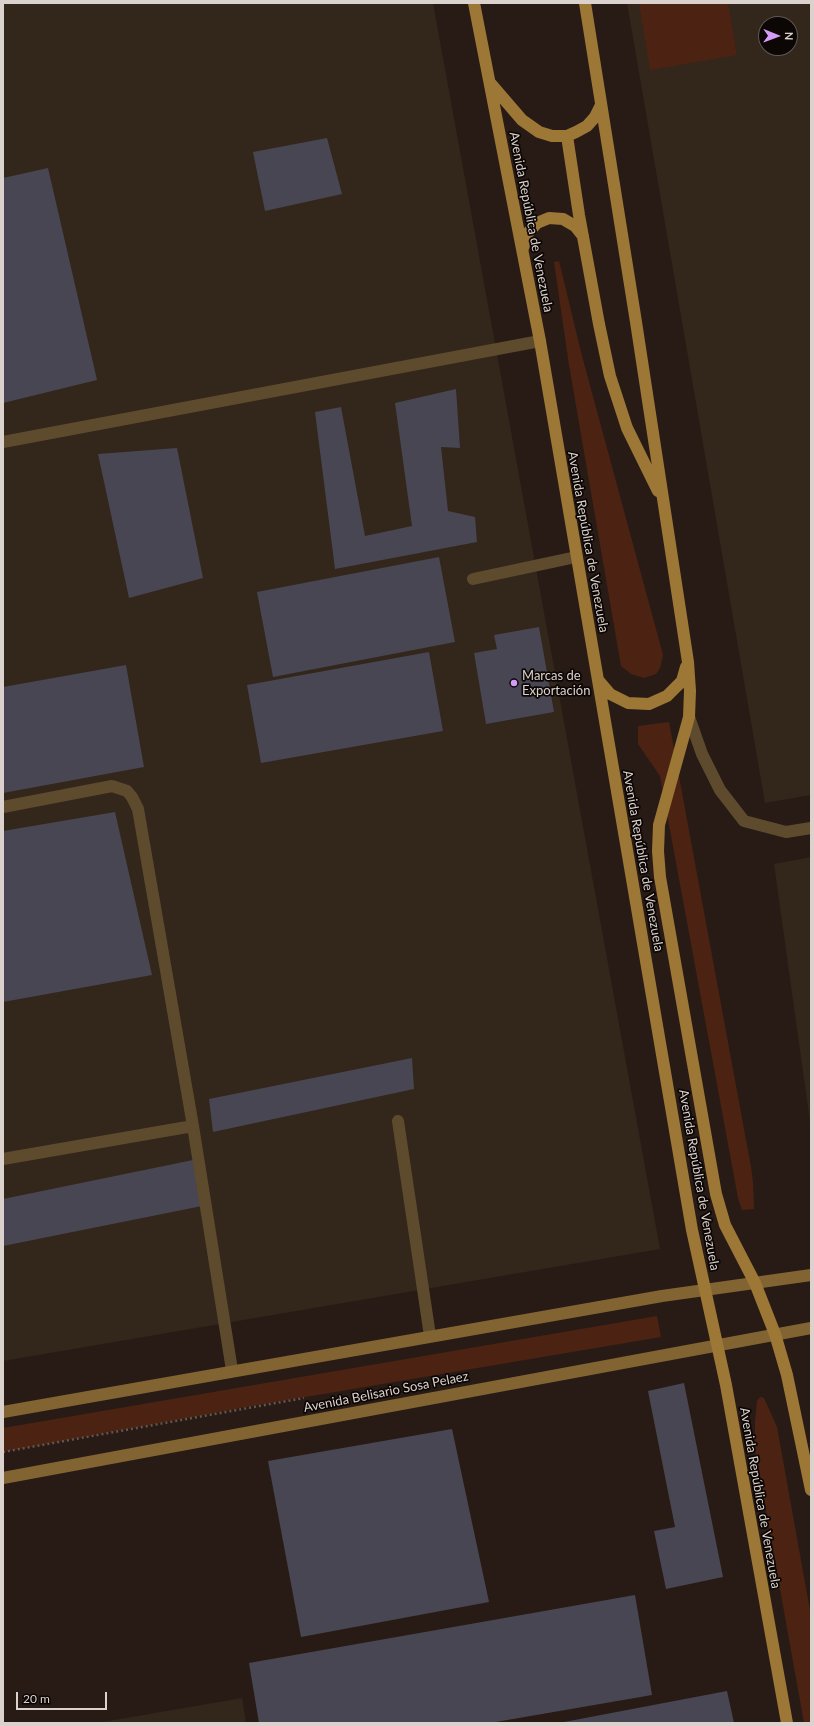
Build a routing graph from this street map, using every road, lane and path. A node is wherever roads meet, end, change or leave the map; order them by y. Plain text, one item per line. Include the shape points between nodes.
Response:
1 (474, 3) edge
2 (585, 3) edge
3 (490, 84) junction
4 (601, 105) junction
5 (567, 136) junction
6 (584, 237) junction
7 (522, 249) junction
8 (540, 341) junction
9 (3, 442) edge
10 (663, 501) junction
11 (576, 558) junction
12 (473, 579) dead end
13 (688, 662) junction
14 (597, 679) junction
15 (689, 717) junction
16 (3, 807) edge
17 (811, 828) edge
18 (398, 1121) dead end
19 (193, 1126) junction
20 (3, 1159) edge
21 (811, 1275) edge
22 (755, 1283) junction
23 (705, 1290) junction
24 (811, 1328) edge
25 (775, 1334) junction
26 (430, 1336) junction
27 (717, 1345) junction
28 (232, 1370) junction
29 (3, 1412) edge
30 (3, 1478) edge
31 (811, 1490) edge
32 (787, 1723) edge

1 - 3 main road, Avenida República de Venezuela
2 - 4 main road, Avenida República de Venezuela
3 - 5 main road via 522,120 539,132 552,136
3 - 7 main road, Avenida República de Venezuela
4 - 5 main road via 595,117 586,126
4 - 10 main road, Avenida República de Venezuela
5 - 6 main road, Avenida República de Venezuela
6 - 7 main road via 575,226 563,219 549,218 537,223 528,234
6 - 10 main road, Avenida República de Venezuela via 610,376 627,428
7 - 8 main road, Avenida República de Venezuela
8 - 9 street
8 - 11 main road, Avenida República de Venezuela
10 - 13 main road, Avenida República de Venezuela
11 - 12 street
11 - 14 main road, Avenida República de Venezuela
13 - 14 main road via 682,681 667,696 649,704 628,703 610,694
13 - 15 main road, Avenida República de Venezuela
14 - 23 main road, Avenida República de Venezuela via 692,1230
15 - 17 street via 702,754 720,790 744,821 786,832
15 - 22 main road, Avenida República de Venezuela via 659,825 660,877 716,1194 725,1225
16 - 19 street via 112,786 126,790 132,797 138,809
18 - 26 street
19 - 20 street
19 - 28 street
21 - 22 street
22 - 23 street
22 - 25 main road, Avenida República de Venezuela
23 - 26 street
23 - 27 main road, Avenida República de Venezuela
24 - 25 street, Avenida Belisario Sosa Pelaez
25 - 27 street, Avenida Belisario Sosa Pelaez
25 - 31 main road, Avenida República de Venezuela via 787,1375
26 - 28 street
27 - 30 street, Avenida Belisario Sosa Pelaez
27 - 32 main road, Avenida República de Venezuela
28 - 29 street

